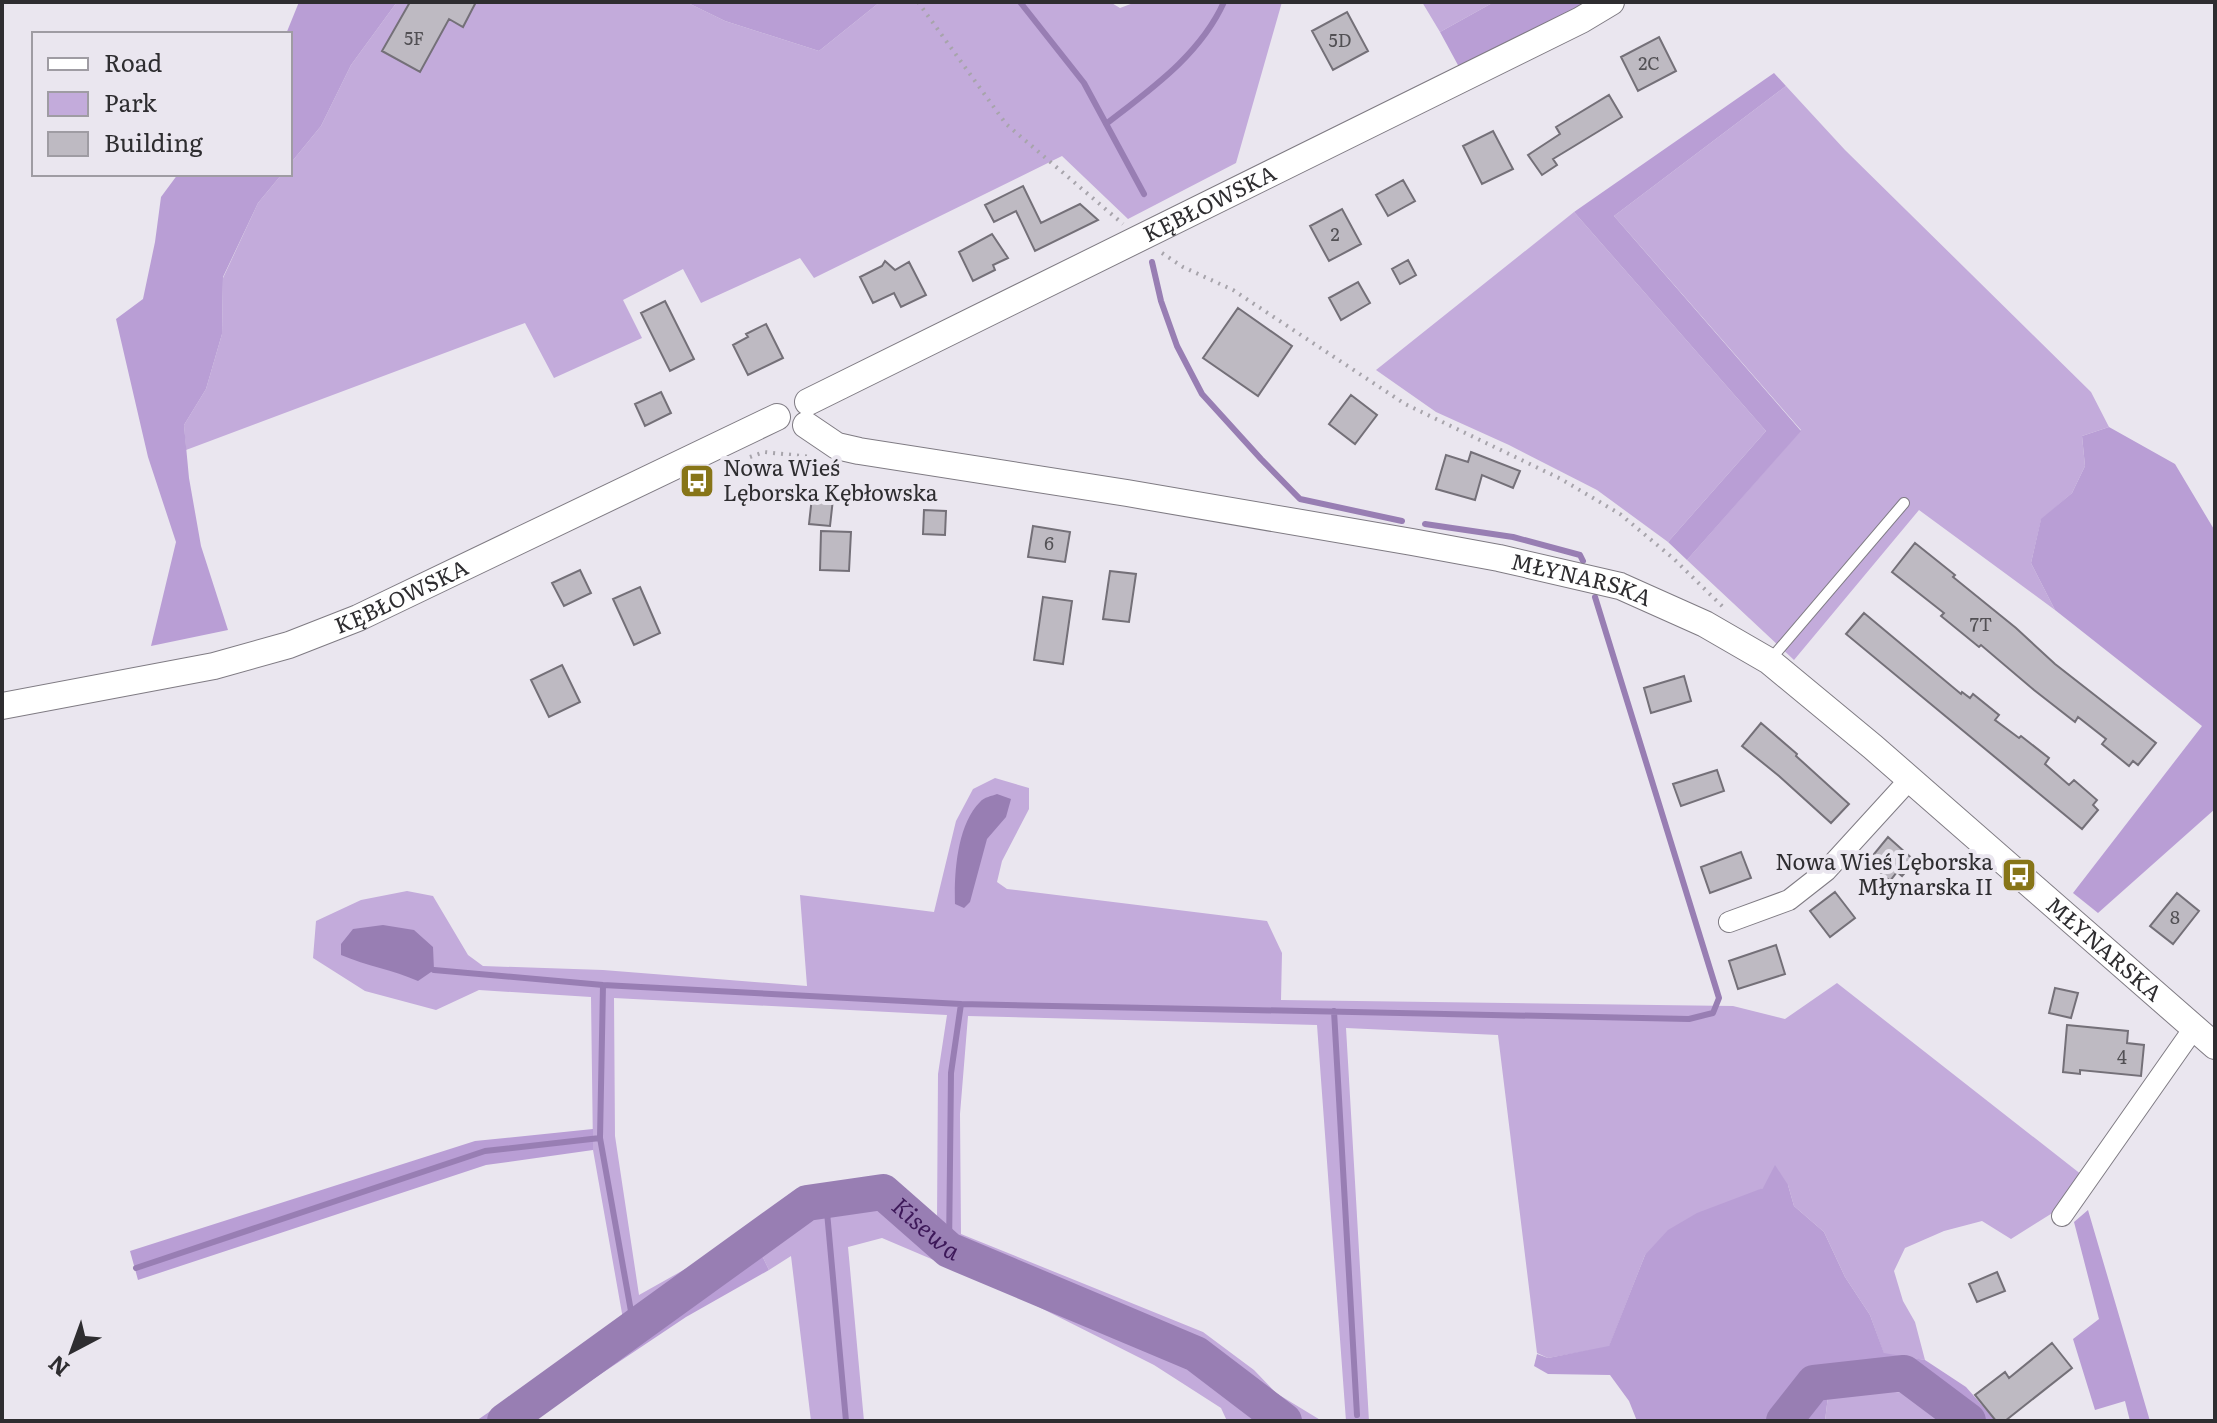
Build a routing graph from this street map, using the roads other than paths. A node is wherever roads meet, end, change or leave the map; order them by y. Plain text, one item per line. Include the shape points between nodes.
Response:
1 (1611, 2) edge
2 (807, 413) junction
3 (1904, 503) dead end
4 (1769, 661) junction
5 (2, 706) edge
6 (1910, 779) junction
7 (1729, 922) dead end
8 (2194, 1028) junction
9 (2215, 1046) edge
10 (2062, 1216) dead end

1 - 2 street, KĘBŁOWSKA via 1139,238
2 - 4 street, MŁYNARSKA via 837,446 859,451 1456,550 1620,586 1705,624
2 - 5 street, KĘBŁOWSKA via 796,395 789,395 778,403 777,417 358,618 289,645 214,666
3 - 4 lane
4 - 6 street, MŁYNARSKA
6 - 7 street via 1826,871 1789,900
6 - 8 street, MŁYNARSKA
8 - 9 street, MŁYNARSKA
8 - 10 street

